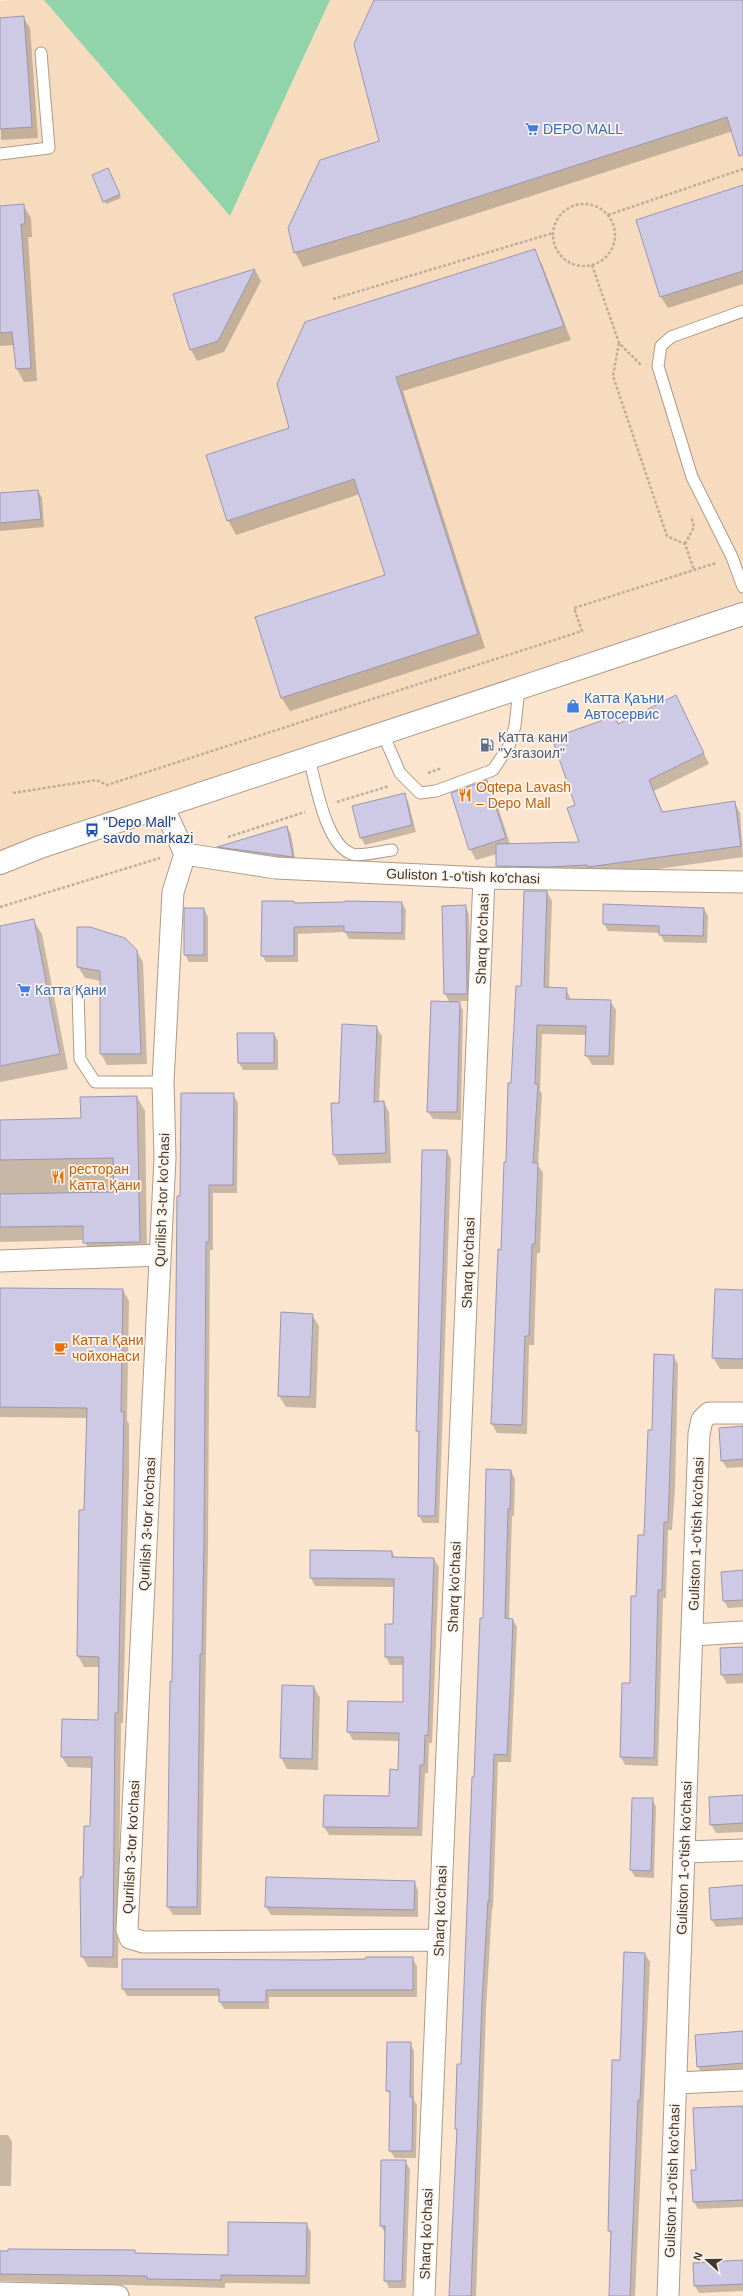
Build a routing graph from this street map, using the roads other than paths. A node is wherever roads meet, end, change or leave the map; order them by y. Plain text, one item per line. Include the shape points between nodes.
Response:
1 (41, 53) dead end
2 (0, 154) edge
3 (743, 312) edge
4 (743, 586) edge
5 (743, 614) edge
6 (519, 689) junction
7 (383, 734) junction
8 (309, 758) junction
9 (163, 806) junction
10 (40, 847) junction
11 (392, 850) dead end
12 (184, 853) junction
13 (0, 855) edge
14 (0, 863) edge
15 (484, 878) junction
16 (743, 882) edge
17 (78, 991) dead end
18 (163, 1082) junction
19 (160, 1255) junction
20 (0, 1261) edge
21 (743, 1413) edge
22 (743, 1632) edge
23 (693, 1635) junction
24 (743, 1850) edge
25 (685, 1852) junction
26 (439, 1940) junction
27 (743, 2080) edge
28 (676, 2083) junction
29 (0, 2293) edge
30 (118, 2296) edge
31 (424, 2296) edge
32 (668, 2296) edge

1 - 2 lane via 49,148
3 - 4 lane via 671,337 661,346 658,366 692,477 732,557
5 - 6 main road
6 - 7 main road
6 - 7 lane via 515,726 509,746 493,770 436,791 420,793 400,773
7 - 8 main road
8 - 9 main road
8 - 11 lane via 326,819 338,845 354,855
9 - 10 main road
9 - 12 street
10 - 13 main road
10 - 14 main road
12 - 15 street, Guliston 1-o'tish ko'chasi via 276,868
12 - 18 street, Qurilish 3-tor ko'chasi via 172,892
15 - 16 street, Guliston 1-o'tish ko'chasi
15 - 26 street, Sharq ko'chasi
17 - 18 lane via 80,1059 95,1082
18 - 19 street, Qurilish 3-tor ko'chasi via 165,1158
19 - 20 street
19 - 26 street, Qurilish 3-tor ko'chasi via 127,1930 130,1938 143,1942
21 - 23 street, Guliston 1-o'tish ko'chasi via 709,1413 702,1420 699,1434
22 - 23 street
23 - 25 street, Guliston 1-o'tish ko'chasi
24 - 25 street
25 - 28 street, Guliston 1-o'tish ko'chasi
26 - 31 street, Sharq ko'chasi
27 - 28 street
28 - 32 street, Guliston 1-o'tish ko'chasi
29 - 30 street

